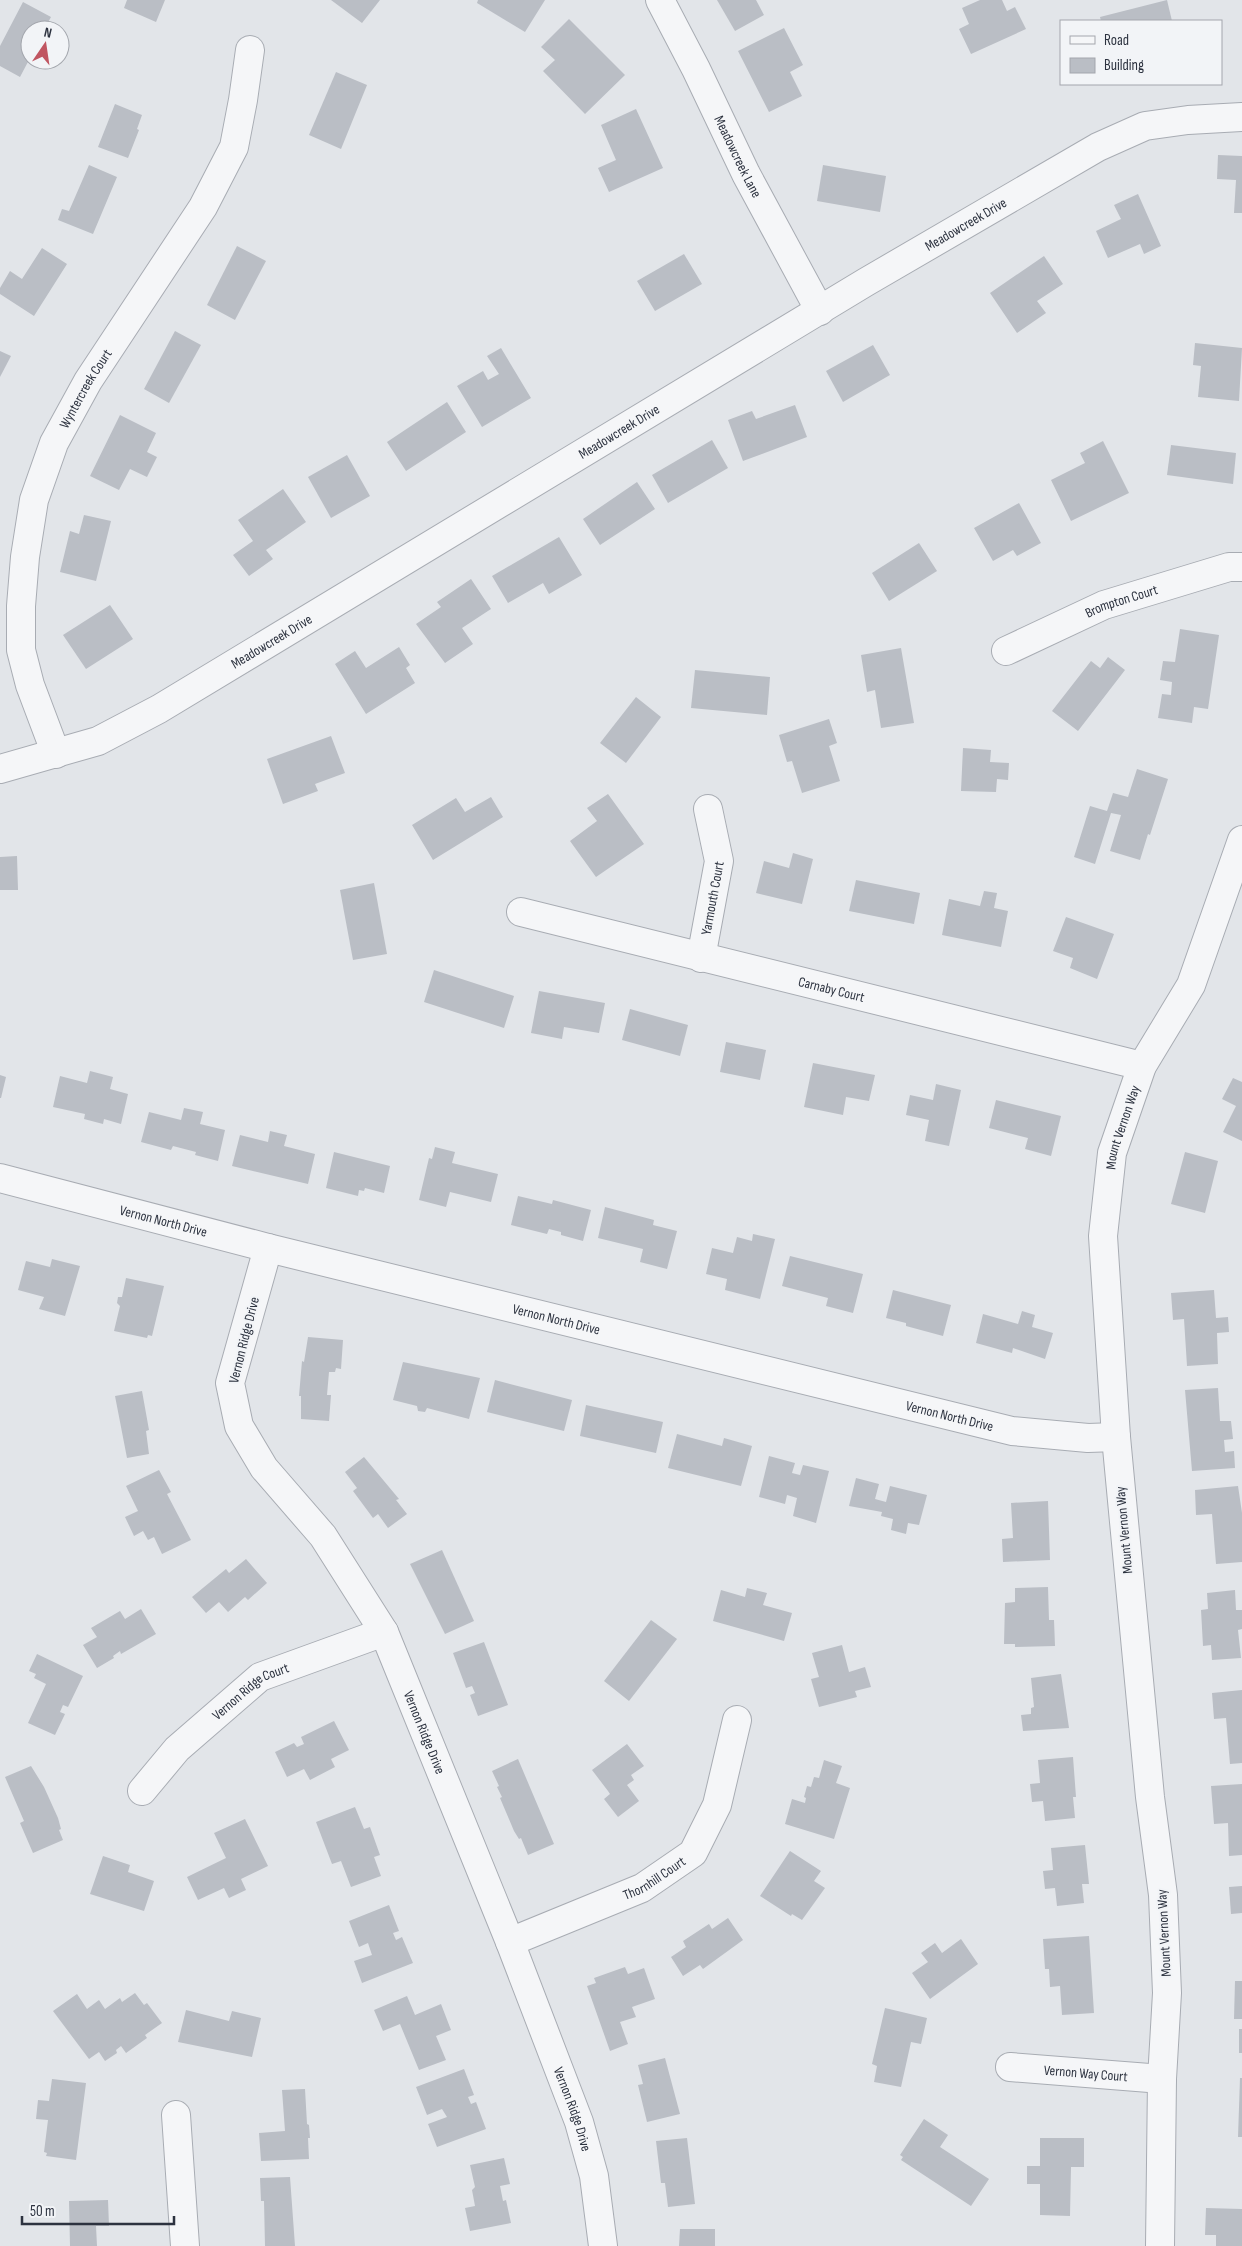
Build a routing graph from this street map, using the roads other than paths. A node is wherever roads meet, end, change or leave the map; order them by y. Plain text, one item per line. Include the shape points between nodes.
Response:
1 (660, 0) edge
2 (250, 50) dead end
3 (1242, 117) edge
4 (820, 311) junction
5 (1242, 567) edge
6 (1006, 651) dead end
7 (56, 754) junction
8 (0, 769) edge
9 (708, 809) dead end
10 (1242, 840) edge
11 (520, 912) dead end
12 (701, 958) junction
13 (1142, 1066) junction
14 (0, 1178) edge
15 (268, 1248) junction
16 (1116, 1437) junction
17 (384, 1632) junction
18 (737, 1720) dead end
19 (142, 1790) dead end
20 (510, 1942) junction
21 (1010, 2067) dead end
22 (1162, 2079) junction
23 (176, 2115) dead end
24 (185, 2246) edge
25 (603, 2246) edge
26 (1160, 2246) edge

1 - 4 street, Meadowcreek Lane via 746,174
2 - 7 street, Wyntercreek Court via 234,147 203,207 88,381 54,443 34,500 25,557 21,650 30,685
3 - 4 street, Meadowcreek Drive via 1145,126 1098,147
4 - 7 street, Meadowcreek Drive via 159,709 98,741
5 - 6 street, Brompton Court via 1229,567 1104,605
7 - 8 street, Meadowcreek Drive
9 - 12 street, Yarmouth Court via 719,861
10 - 13 street, Mount Vernon Way via 1191,985
11 - 12 street, Carnaby Court
12 - 13 street, Carnaby Court
13 - 16 street, Mount Vernon Way via 1112,1153 1103,1236
14 - 15 street, Vernon North Drive
15 - 16 street, Vernon North Drive via 1012,1431 1088,1438
15 - 17 street, Vernon Ridge Drive via 230,1383 240,1426 264,1468 323,1536
16 - 22 street, Mount Vernon Way via 1162,1895 1167,1993
17 - 19 street, Vernon Ridge Court via 260,1677 177,1749
17 - 20 street, Vernon Ridge Drive
18 - 20 street, Thornhill Court via 717,1805 692,1853 642,1888
20 - 25 street, Vernon Ridge Drive via 579,2122 594,2176
21 - 22 street, Vernon Way Court
22 - 26 street, Mount Vernon Way
23 - 24 street

